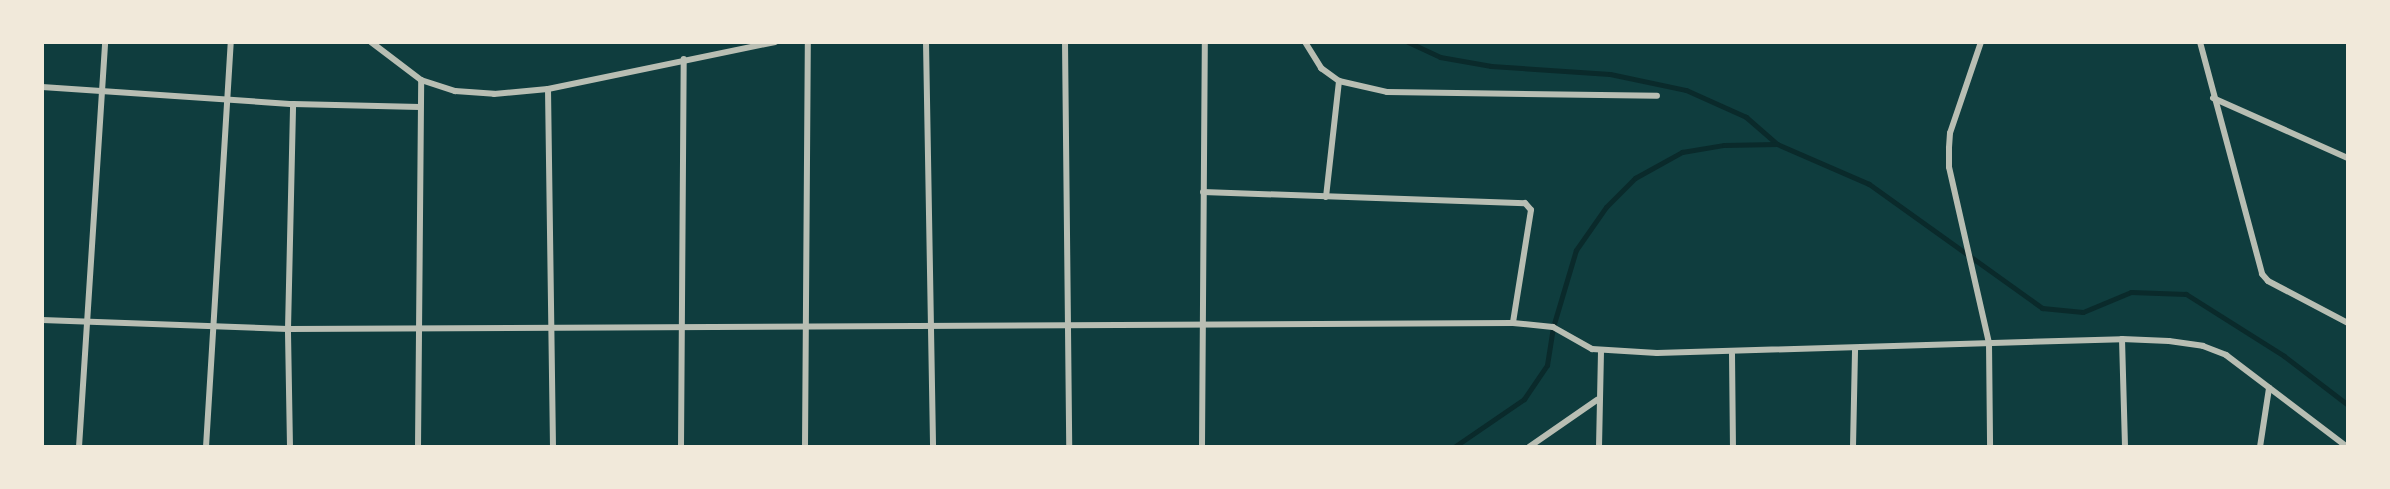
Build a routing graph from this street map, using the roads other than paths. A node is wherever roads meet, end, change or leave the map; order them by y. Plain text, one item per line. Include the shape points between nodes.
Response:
1 (105, 42) edge
2 (231, 42) edge
3 (371, 42) edge
4 (774, 42) edge
5 (808, 42) edge
6 (926, 42) edge
7 (1065, 42) edge
8 (1205, 42) edge
9 (1305, 42) edge
10 (1981, 42) edge
11 (2200, 42) edge
12 (684, 59) junction
13 (421, 80) junction
14 (1338, 81) junction
15 (42, 87) edge
16 (548, 89) junction
17 (102, 91) junction
18 (1657, 96) dead end
19 (2213, 98) junction
20 (227, 99) junction
21 (293, 104) junction
22 (420, 107) junction
23 (2348, 158) edge
24 (1203, 192) junction
25 (1326, 197) junction
26 (42, 320) edge
27 (87, 322) junction
28 (1513, 323) junction
29 (2348, 323) edge
30 (1067, 325) junction
31 (808, 326) junction
32 (930, 326) junction
33 (1201, 327) junction
34 (419, 328) junction
35 (682, 328) junction
36 (213, 329) junction
37 (288, 329) junction
38 (551, 329) junction
39 (2122, 339) junction
40 (1989, 344) junction
41 (1855, 349) junction
42 (1601, 350) junction
43 (1732, 354) junction
44 (2269, 388) junction
45 (1597, 400) junction
46 (79, 447) edge
47 (206, 447) edge
48 (290, 447) edge
49 (418, 447) edge
50 (553, 447) edge
51 (681, 447) edge
52 (805, 447) edge
53 (933, 447) edge
54 (1069, 447) edge
55 (1202, 447) edge
56 (1529, 447) edge
57 (1599, 447) edge
58 (1733, 447) edge
59 (1853, 447) edge
60 (1990, 447) edge
61 (2125, 447) edge
62 (2260, 447) edge
63 (2347, 447) edge

1 - 17 street
2 - 20 street
3 - 13 street
4 - 12 street
5 - 31 street
6 - 32 street
7 - 30 street
8 - 24 street
9 - 14 street via 1321,68
10 - 40 street via 1950,133 1949,167
11 - 19 street
12 - 16 street
12 - 35 street
13 - 16 street via 471,93
13 - 22 street
14 - 18 street via 1413,95
14 - 25 street
15 - 17 street
16 - 38 street
17 - 20 street
17 - 27 street
19 - 23 street
19 - 29 street via 2262,274
20 - 21 street
20 - 36 street
21 - 22 street
21 - 37 street
22 - 34 street
24 - 25 street
24 - 33 street
25 - 28 street via 1528,204 1531,210
26 - 27 street
27 - 36 street
27 - 46 street
28 - 33 street
28 - 42 street via 1553,327 1581,344
30 - 32 street
30 - 33 street
30 - 54 street
31 - 32 street
31 - 35 street
31 - 52 street
32 - 53 street
33 - 55 street
34 - 37 street
34 - 38 street
34 - 49 street
35 - 38 street
35 - 51 street
36 - 37 street
36 - 47 street
37 - 48 street
38 - 50 street
39 - 40 street
39 - 44 street via 2203,346 2226,356
39 - 61 street
40 - 41 street
40 - 60 street
41 - 43 street
41 - 59 street
42 - 43 street
42 - 45 street
43 - 58 street
44 - 62 street
44 - 63 street
45 - 56 street
45 - 57 street

